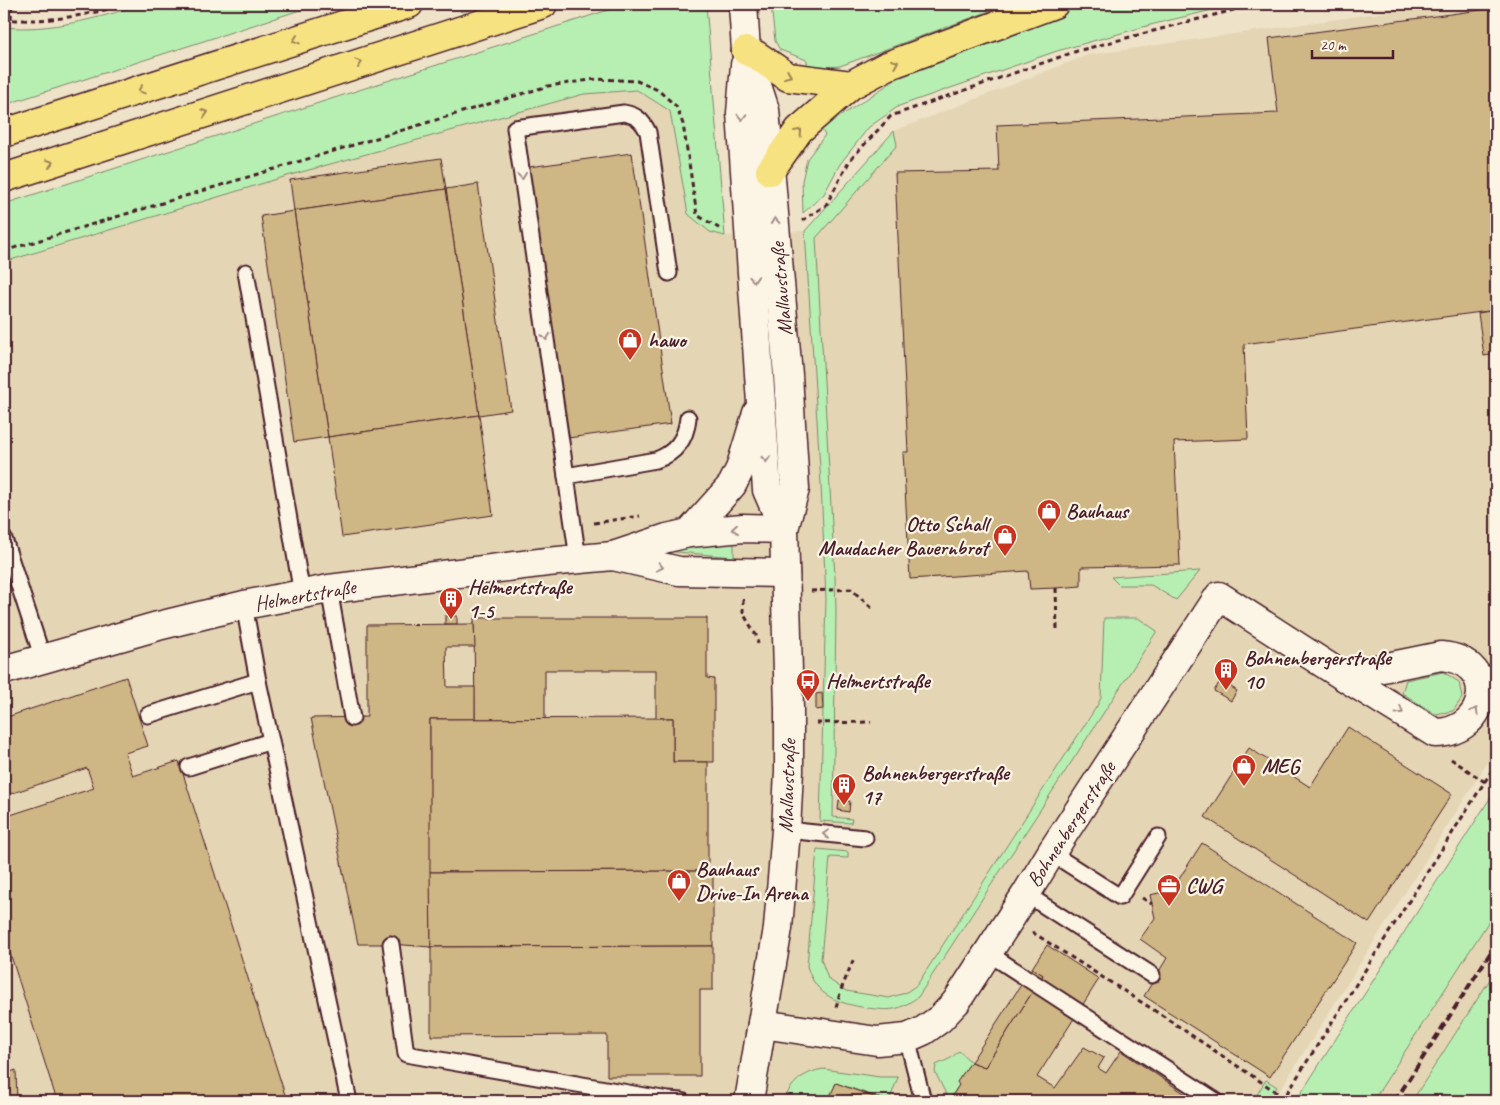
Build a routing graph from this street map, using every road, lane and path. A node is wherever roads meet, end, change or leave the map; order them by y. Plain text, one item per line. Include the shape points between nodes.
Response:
1 (12, 4) edge
2 (126, 4) edge
3 (409, 4) edge
4 (543, 4) edge
5 (743, 4) edge
6 (1054, 4) edge
7 (1276, 4) edge
8 (4, 19) edge
9 (11, 20) junction
10 (746, 51) junction
11 (852, 85) junction
12 (4, 134) edge
13 (770, 171) junction
14 (4, 178) edge
15 (800, 223) dead end
16 (726, 230) dead end
17 (4, 251) edge
18 (246, 272) dead end
19 (669, 273) dead end
20 (762, 395) junction
21 (688, 418) dead end
22 (566, 476) junction
23 (643, 515) dead end
24 (574, 526) junction
25 (784, 528) junction
26 (689, 533) junction
27 (4, 538) edge
28 (613, 556) junction
29 (578, 559) junction
30 (786, 583) junction
31 (1056, 588) dead end
32 (329, 589) junction
33 (302, 594) junction
34 (244, 605) junction
35 (873, 609) dead end
36 (1057, 630) dead end
37 (43, 659) junction
38 (4, 670) edge
39 (1343, 676) junction
40 (1488, 678) edge
41 (258, 681) junction
42 (148, 716) dead end
43 (352, 718) dead end
44 (871, 722) dead end
45 (813, 723) dead end
46 (1434, 732) junction
47 (271, 741) junction
48 (1496, 764) edge
49 (189, 767) dead end
50 (1485, 782) junction
51 (786, 830) junction
52 (1158, 837) dead end
53 (865, 838) dead end
54 (1051, 853) junction
55 (1026, 894) junction
56 (1011, 918) junction
57 (391, 944) dead end
58 (988, 953) junction
59 (854, 958) dead end
60 (1152, 975) dead end
61 (762, 1024) junction
62 (828, 1034) junction
63 (907, 1038) junction
64 (1284, 1100) edge
65 (349, 1101) edge
66 (682, 1101) edge
67 (749, 1101) edge
68 (923, 1101) edge
69 (1216, 1101) edge

1 - 9 path
2 - 9 path via 93,14
3 -> 12 highway
14 -> 4 highway
5 - 10 street, Mallaustraße
11 -> 6 highway via 887,66
7 - 15 path via 1242,8 1077,51 891,116 850,160 826,205
8 - 9 path
10 -> 11 highway via 788,77
10 - 13 street, Mallaustraße via 765,110
10 -> 20 street, Mallaustraße via 742,113
13 -> 11 highway via 799,130
25 -> 13 street, Mallaustraße via 795,489
16 - 17 path via 697,215 683,124 676,106 658,90 637,81 597,79 548,86
18 - 33 lane
19 -> 22 lane via 644,123 632,114 624,113 515,128
20 -> 25 street, Mallaustraße via 767,490
20 - 26 street via 740,469 732,485
21 - 22 lane via 687,429 679,444 665,457
22 - 24 lane
23 - 24 path
24 - 29 lane
25 -> 26 street, Helmertstraße
25 - 30 street, Mallaustraße
26 - 28 street, Helmertstraße
27 - 37 lane
28 - 29 street, Helmertstraße
28 -> 30 street, Helmertstraße via 679,571
29 - 32 street, Helmertstraße
30 - 35 path via 851,589
30 - 51 street, Mallaustraße via 789,771
31 - 36 path
32 - 33 street, Helmertstraße
32 - 43 lane
33 - 34 street, Helmertstraße
34 - 37 street, Helmertstraße
34 - 41 lane
37 - 38 street, Helmertstraße
39 - 40 street via 1442,656 1468,664
39 -> 46 street, Bohnenbergerstraße
39 - 54 street, Bohnenbergerstraße via 1219,596
46 -> 40 street via 1460,728 1471,719 1478,709
41 - 42 lane
41 - 47 lane
44 - 45 path
46 - 50 path via 1441,752
47 - 49 lane
47 - 65 lane
48 - 50 path
50 - 64 path
53 -> 51 lane
51 - 61 street, Mallaustraße via 778,928
52 - 54 lane via 1120,897
54 - 55 street, Bohnenbergerstraße
55 - 56 street, Bohnenbergerstraße
55 - 60 lane
56 - 58 street, Bohnenbergerstraße
56 - 64 path via 1163,1016
57 - 66 lane via 406,1054
58 - 63 street, Bohnenbergerstraße via 948,1011 929,1028
58 - 69 lane
59 - 62 path
61 - 62 street, Bohnenbergerstraße
61 - 67 street, Mallaustraße
62 - 63 street, Bohnenbergerstraße via 877,1041
63 - 68 lane

